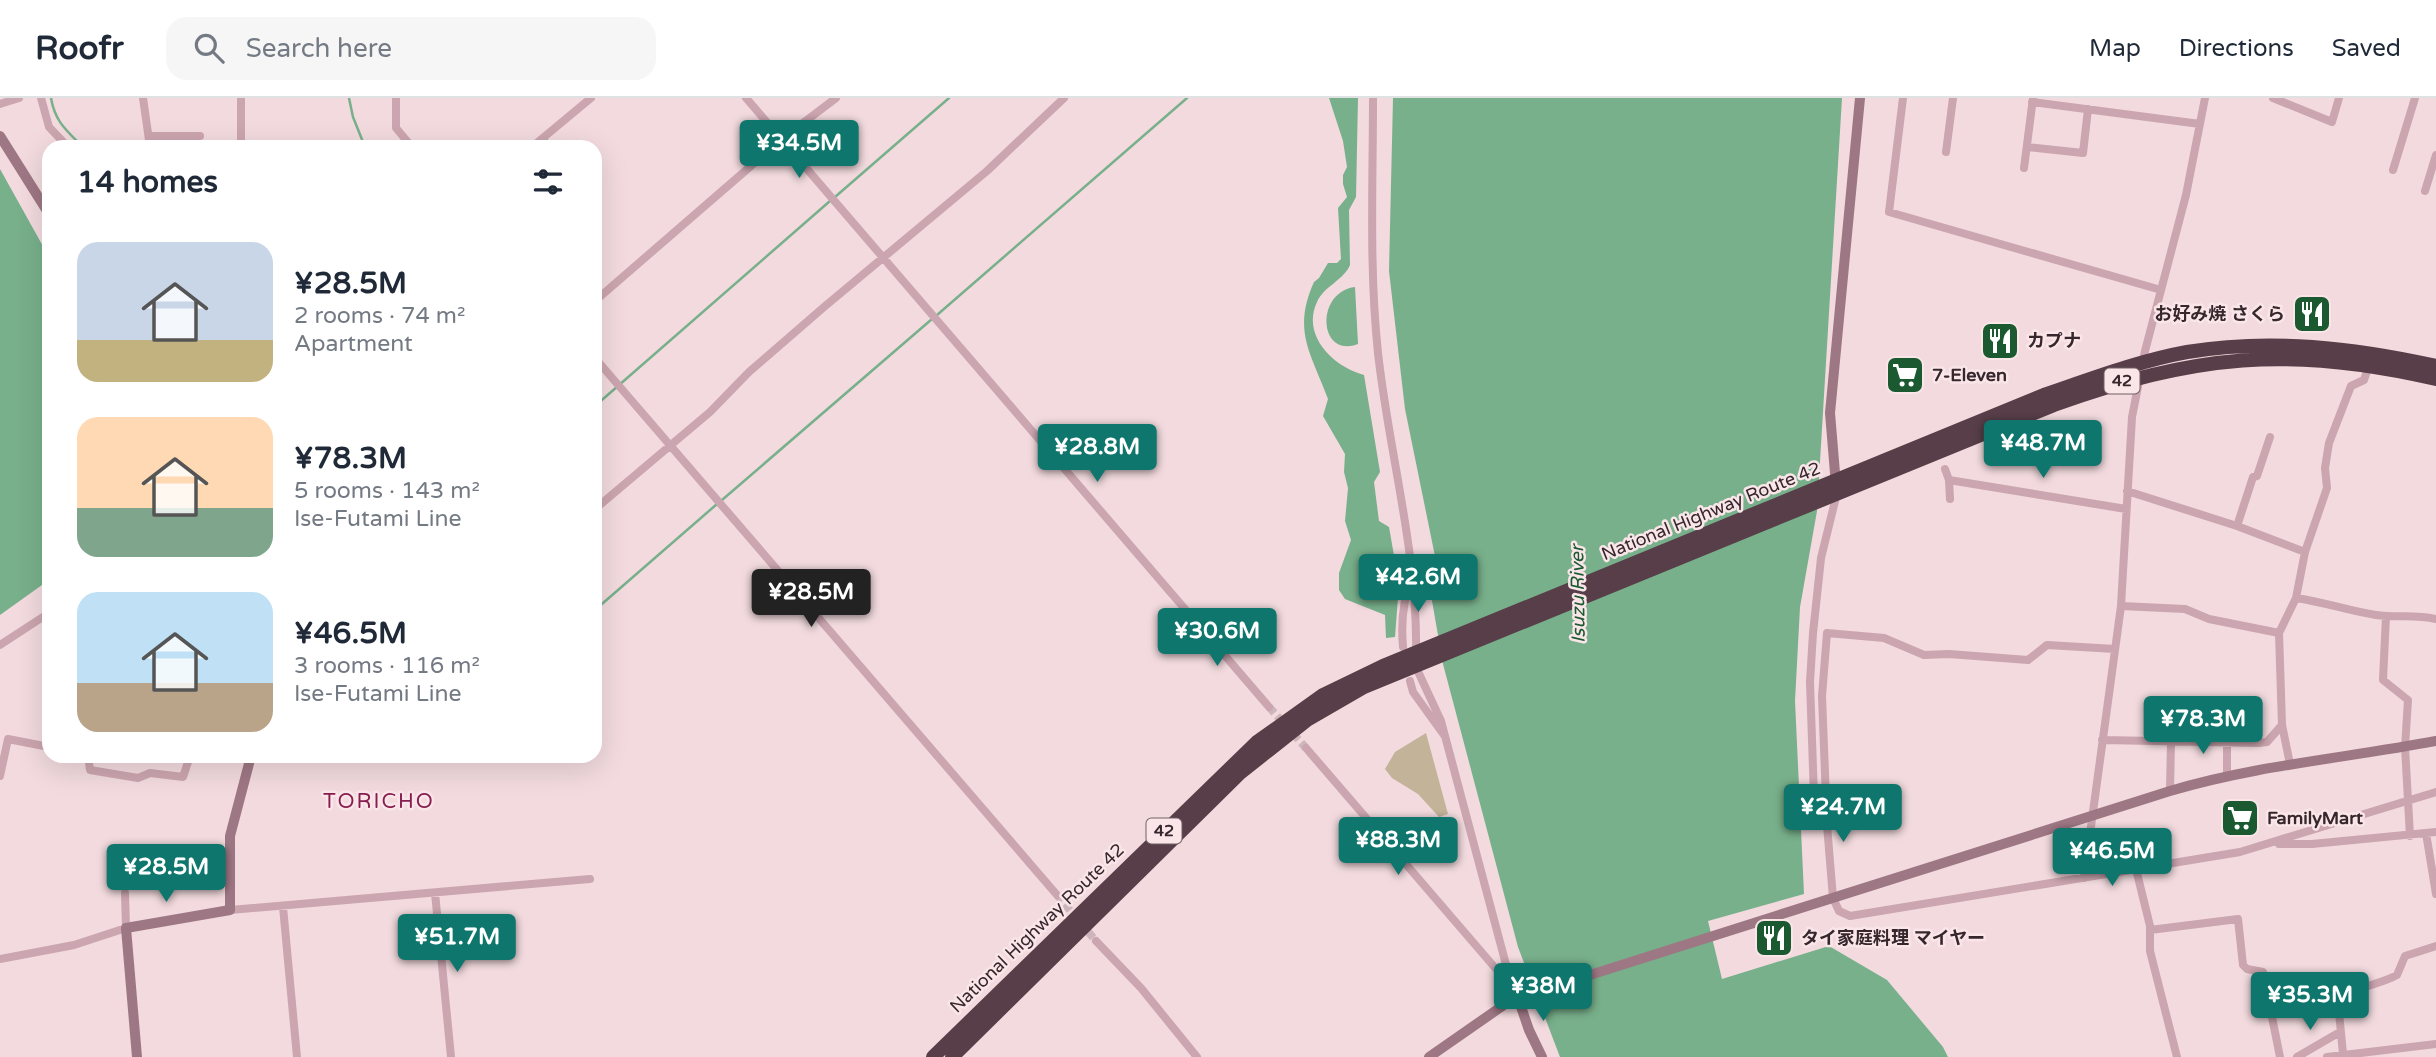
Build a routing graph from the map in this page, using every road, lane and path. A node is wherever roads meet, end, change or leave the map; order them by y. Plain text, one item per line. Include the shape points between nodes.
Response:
1 (19, 98) edge
2 (41, 98) edge
3 (143, 98) edge
4 (241, 98) edge
5 (396, 98) edge
6 (591, 98) edge
7 (746, 98) edge
8 (836, 98) edge
9 (1064, 98) edge
10 (1373, 98) edge
11 (1860, 98) edge
12 (1903, 98) edge
13 (1953, 98) edge
14 (2205, 98) edge
15 (2273, 98) edge
16 (2339, 98) edge
17 (2415, 98) edge
18 (2032, 100) edge
19 (0, 104) edge
20 (2088, 109) junction
21 (2200, 124) junction
22 (0, 136) edge
23 (149, 136) junction
24 (200, 136) dead end
25 (782, 139) junction
26 (61, 140) edge
27 (149, 140) edge
28 (241, 140) edge
29 (406, 140) edge
30 (540, 140) edge
31 (2027, 147) junction
32 (1946, 152) dead end
33 (2436, 155) edge
34 (2024, 167) dead end
35 (2393, 170) dead end
36 (2425, 191) dead end
37 (42, 203) edge
38 (884, 257) junction
39 (2161, 290) junction
40 (602, 295) edge
41 (2369, 365) junction
42 (602, 366) edge
43 (2436, 366) edge
44 (2140, 370) junction
45 (2436, 379) edge
46 (2270, 437) dead end
47 (669, 444) junction
48 (1945, 469) dead end
49 (1948, 480) junction
50 (1831, 489) junction
51 (2127, 491) junction
52 (1950, 499) dead end
53 (602, 503) edge
54 (2126, 509) junction
55 (2238, 526) junction
56 (2305, 552) junction
57 (1412, 577) junction
58 (2297, 598) junction
59 (2121, 606) junction
60 (2386, 616) junction
61 (42, 618) edge
62 (2436, 619) edge
63 (2279, 633) junction
64 (0, 645) edge
65 (2115, 649) junction
66 (1419, 655) junction
67 (1410, 681) dead end
68 (1269, 707) tunnel mouth
69 (2282, 725) junction
70 (1446, 737) junction
71 (2102, 740) junction
72 (2171, 741) junction
73 (2436, 741) edge
74 (2227, 743) junction
75 (42, 746) edge
76 (2405, 747) junction
77 (1306, 748) tunnel mouth
78 (89, 763) edge
79 (188, 763) edge
80 (249, 763) edge
81 (2290, 764) junction
82 (0, 776) edge
83 (2227, 776) junction
84 (2170, 791) junction
85 (2436, 792) edge
86 (2407, 801) junction
87 (2092, 817) junction
88 (1827, 825) junction
89 (2436, 832) edge
90 (2426, 834) junction
91 (2410, 836) junction
92 (2275, 844) junction
93 (2136, 869) junction
94 (2084, 878) junction
95 (590, 879) dead end
96 (125, 893) dead end
97 (435, 893) junction
98 (2436, 894) edge
99 (1057, 895) tunnel mouth
100 (1833, 898) junction
101 (283, 907) junction
102 (230, 910) junction
103 (126, 928) junction
104 (2150, 930) junction
105 (1096, 941) tunnel mouth
106 (2436, 946) edge
107 (0, 958) edge
108 (1512, 987) junction
109 (1518, 998) junction
110 (2340, 1031) junction
111 (2436, 1044) edge
112 (2343, 1054) junction
113 (137, 1057) edge
114 (296, 1057) edge
115 (451, 1057) edge
116 (933, 1057) edge
117 (952, 1057) edge
118 (1198, 1057) edge
119 (1429, 1057) edge
120 (1542, 1057) edge
121 (2177, 1057) edge
122 (2280, 1057) edge
123 (2297, 1057) edge
124 (2327, 1057) edge

1 - 19 street
2 - 26 street via 49,127
3 - 23 street
4 - 28 street
5 - 29 street via 396,128
6 - 30 street
7 - 25 street
8 - 25 street
9 - 38 street via 987,171
10 - 57 street via 1372,285
11 - 50 main road via 1830,414
12 - 39 street via 1888,212
13 - 32 street
14 - 21 street
15 - 16 street via 2332,122
17 - 35 street
18 - 20 street
18 - 31 street
20 - 21 street
20 - 31 street via 2083,153
21 - 39 street
22 - 37 main road
23 - 24 street
23 - 27 street
25 - 38 street
25 - 40 street
31 - 34 street
33 - 36 street
38 - 47 street
38 - 68 street
39 - 44 street
41 - 44 highway, National Highway Route 42 / 42 via 2286,358
41 - 45 highway, National Highway Route 42 / 42
41 - 56 street via 2364,380 2351,386 2329,443 2327,488
42 - 47 street
43 - 44 highway, National Highway Route 42 / 42 via 2381,354 2295,345 2212,349
44 - 50 highway, National Highway Route 42 / 42
44 - 51 street
46 - 55 street
47 - 53 street
47 - 99 street
48 - 49 street
49 - 52 street
49 - 54 street
50 - 66 highway, National Highway Route 42 / 42
50 - 88 street via 1810,682 1815,826
51 - 54 street
51 - 55 street
54 - 59 street
55 - 56 street
56 - 58 street
57 - 66 street
57 - 66 street via 1402,629
58 - 60 street
58 - 63 street
59 - 63 street via 2185,609 2209,619
59 - 65 street
60 - 62 street
60 - 76 street via 2383,680 2408,700
61 - 64 street
63 - 69 street
65 - 71 street
65 - 88 street via 2047,645 2028,660 1924,655 1884,638 1827,633 1822,695
66 - 70 street
66 - 116 highway, National Highway Route 42 / 42 via 1383,666 1323,695 1256,742
66 - 117 highway, National Highway Route 42 / 42 via 1335,702 1257,759
67 - 70 street
69 - 74 street via 2267,742
69 - 81 street
70 - 108 street
71 - 72 street
71 - 87 street
72 - 74 street
72 - 84 street
73 - 76 main road
74 - 83 street
75 - 82 street via 8,739
76 - 81 main road
76 - 86 street
77 - 108 street
78 - 79 street via 90,770 138,778 150,773 183,777
80 - 102 main road via 230,836
81 - 83 main road
83 - 84 main road
84 - 87 main road
85 - 86 street
86 - 91 street
86 - 92 street via 2305,830
87 - 94 street
87 - 100 main road
88 - 100 street
89 - 90 street
90 - 91 street
90 - 98 street
91 - 92 street
92 - 93 street
93 - 94 street
93 - 104 street
94 - 100 street via 1850,916 1839,911
95 - 97 street
96 - 103 street
97 - 101 street
97 - 115 street
100 - 109 main road
101 - 102 street
101 - 114 street
102 - 103 main road
103 - 107 street via 74,945
103 - 113 main road
104 - 121 street via 2150,951
104 - 122 street via 2238,919 2243,965 2263,972
105 - 118 street
106 - 110 street via 2405,956 2397,975 2357,990 2339,1012
108 - 109 street
109 - 119 main road via 1501,1005
109 - 120 main road
110 - 112 street
110 - 123 street
111 - 112 street
112 - 124 street

